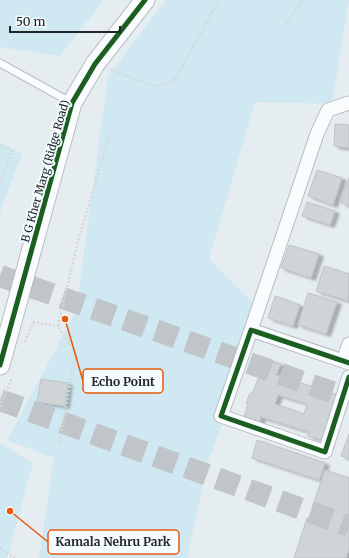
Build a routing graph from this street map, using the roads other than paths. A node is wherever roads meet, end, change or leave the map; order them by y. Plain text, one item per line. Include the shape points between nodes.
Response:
1 (145, 0) edge
2 (0, 63) edge
3 (72, 103) junction
4 (349, 103) edge
5 (250, 330) junction
6 (349, 344) edge
7 (346, 362) edge
8 (0, 365) edge
9 (349, 377) edge

1 - 3 street, B G Kher Marg (Ridge Road) via 95,64
2 - 3 lane
3 - 8 street, B G Kher Marg (Ridge Road)
4 - 5 street via 328,110 317,134
5 - 7 street
5 - 9 street via 221,416 325,452
6 - 7 street

